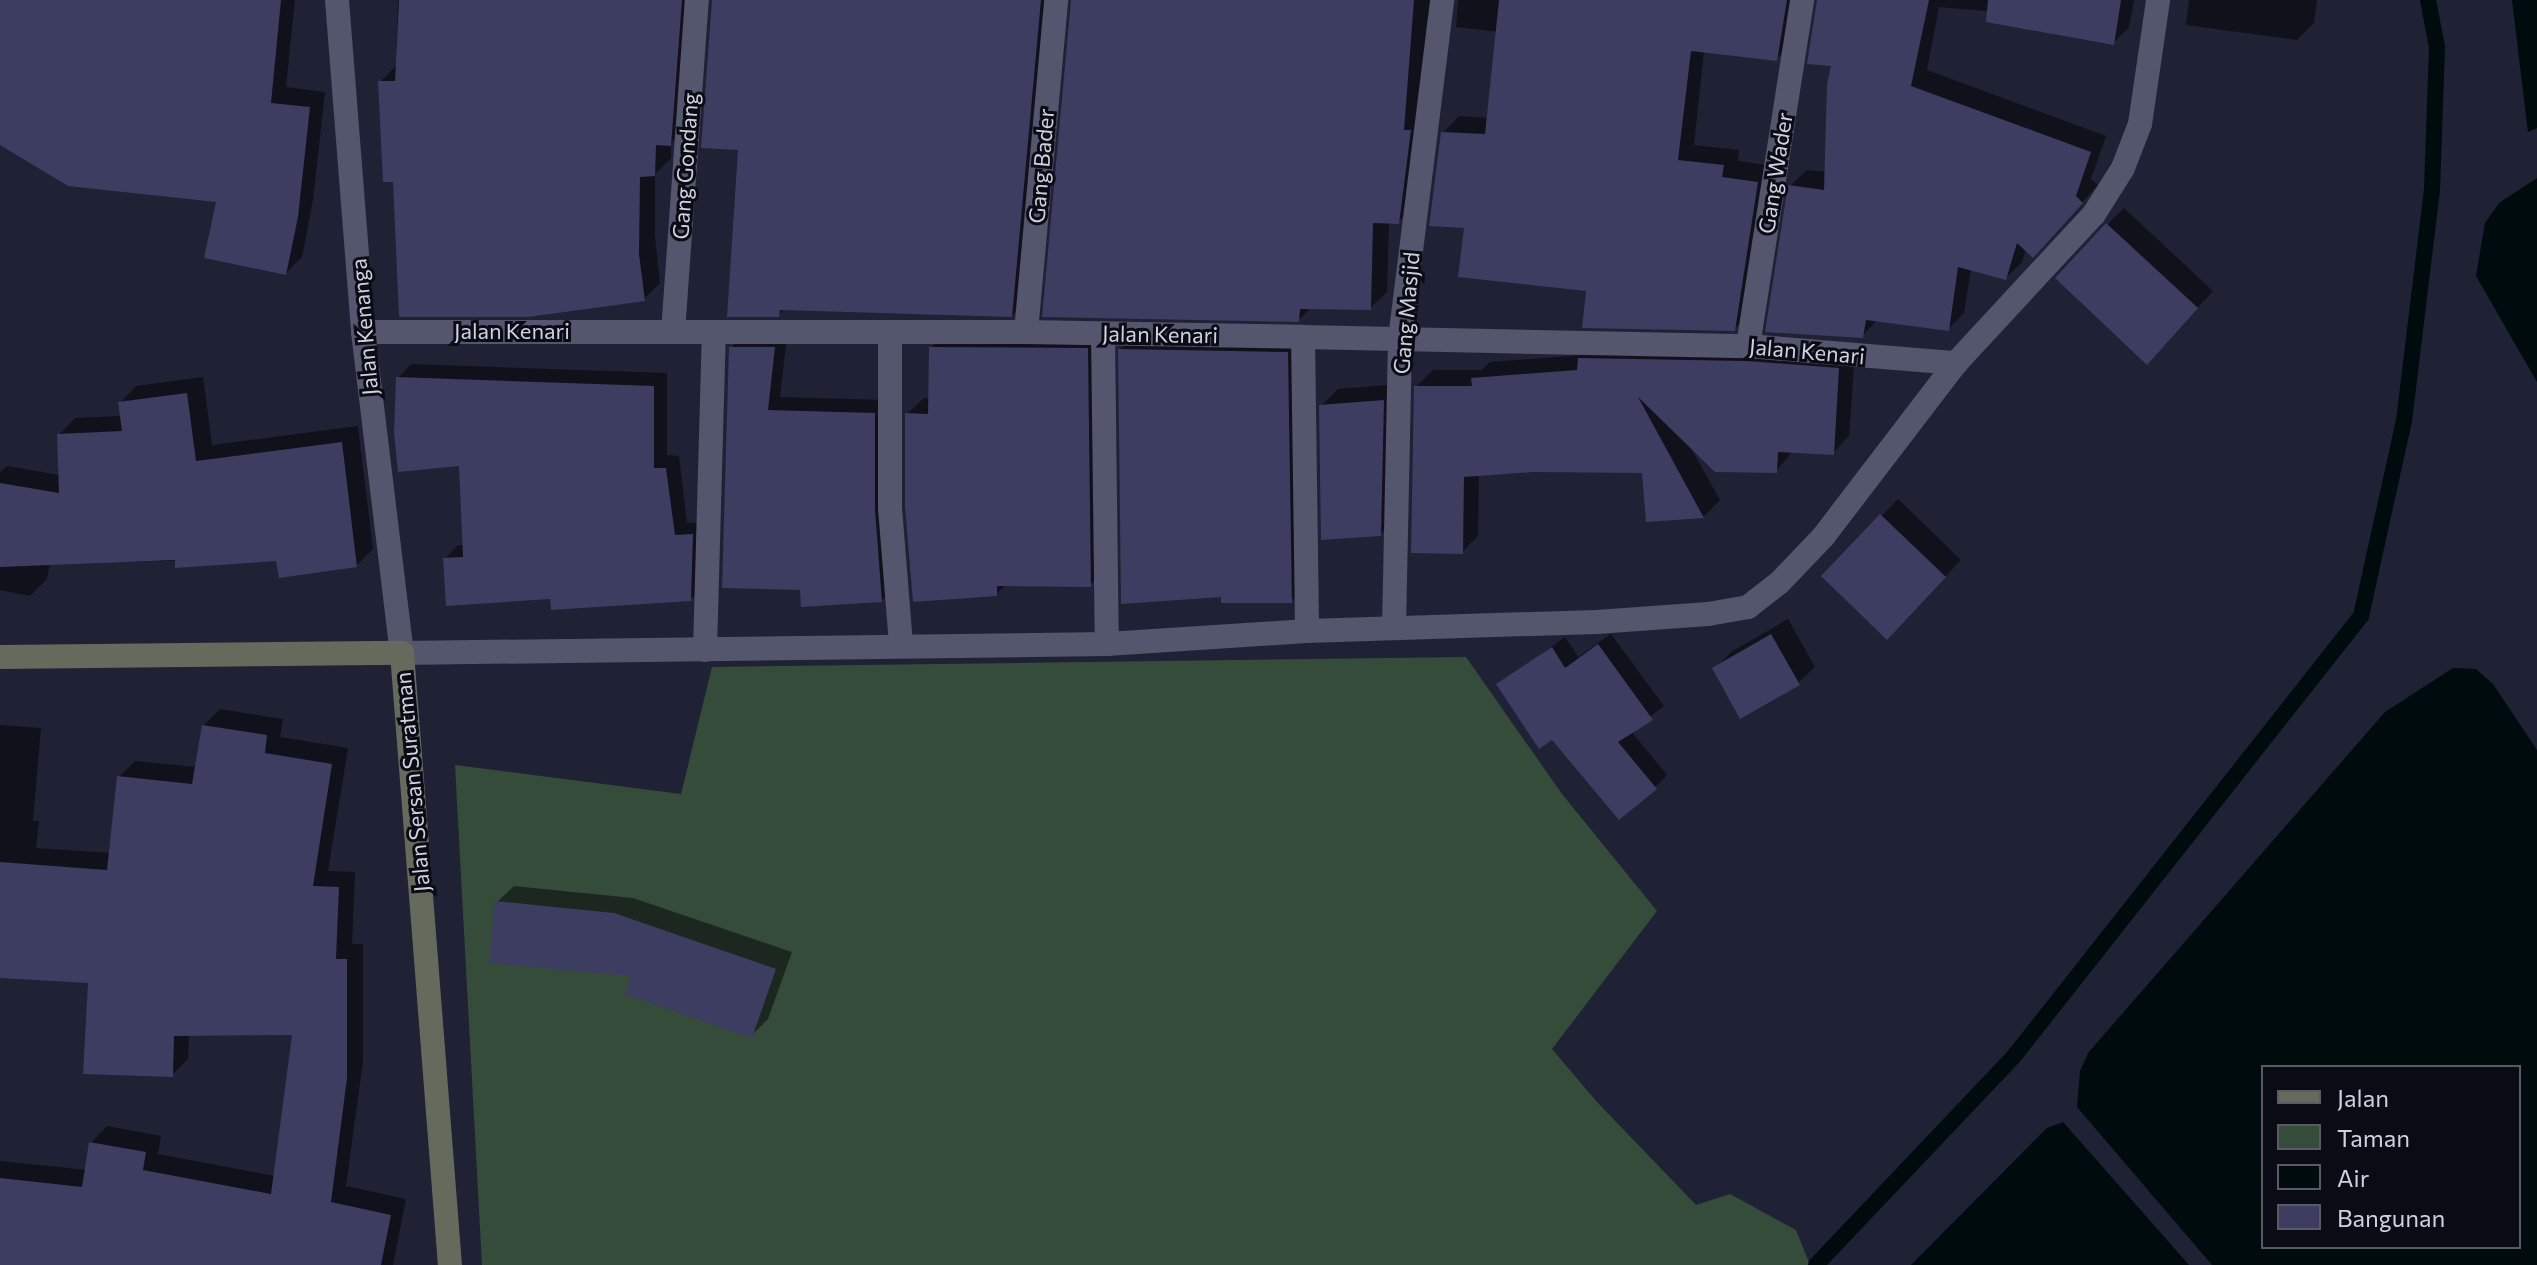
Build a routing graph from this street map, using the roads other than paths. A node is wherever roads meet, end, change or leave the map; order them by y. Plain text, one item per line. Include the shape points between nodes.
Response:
1 (337, 0) edge
2 (697, 0) edge
3 (1056, 0) edge
4 (1442, 0) edge
5 (1802, 0) edge
6 (2158, 0) edge
7 (363, 332) junction
8 (673, 332) junction
9 (890, 332) junction
10 (1026, 332) junction
11 (714, 333) junction
12 (1103, 333) junction
13 (1303, 337) junction
14 (1400, 339) junction
15 (1748, 346) junction
16 (1956, 363) junction
17 (1394, 628) junction
18 (1307, 631) junction
19 (1107, 644) junction
20 (901, 646) junction
21 (705, 650) junction
22 (402, 653) junction
23 (0, 657) edge
24 (450, 1265) edge

1 - 7 street, Jalan Kenanga
2 - 8 street, Gang Gondang
3 - 10 street, Gang Bader
4 - 14 street, Gang Masjid
5 - 15 street, Gang Wader
6 - 16 street via 2140,124 2123,168 2094,214
7 - 8 street, Jalan Kenari
7 - 22 street, Jalan Kenanga
8 - 11 street, Jalan Kenari
9 - 10 street, Jalan Kenari
9 - 11 street, Jalan Kenari
9 - 20 street via 890,508
10 - 12 street, Jalan Kenari
11 - 21 street
12 - 13 street, Jalan Kenari
12 - 19 street
13 - 14 street, Jalan Kenari
13 - 18 street
14 - 15 street, Jalan Kenari
14 - 17 street, Gang Masjid
15 - 16 street, Jalan Kenari
16 - 17 street via 1823,537 1748,607 1597,622
17 - 18 street
18 - 19 street
19 - 20 street
20 - 21 street
21 - 22 street
22 - 23 main road, Jalan Sersan Suratman
22 - 24 main road, Jalan Sersan Suratman

